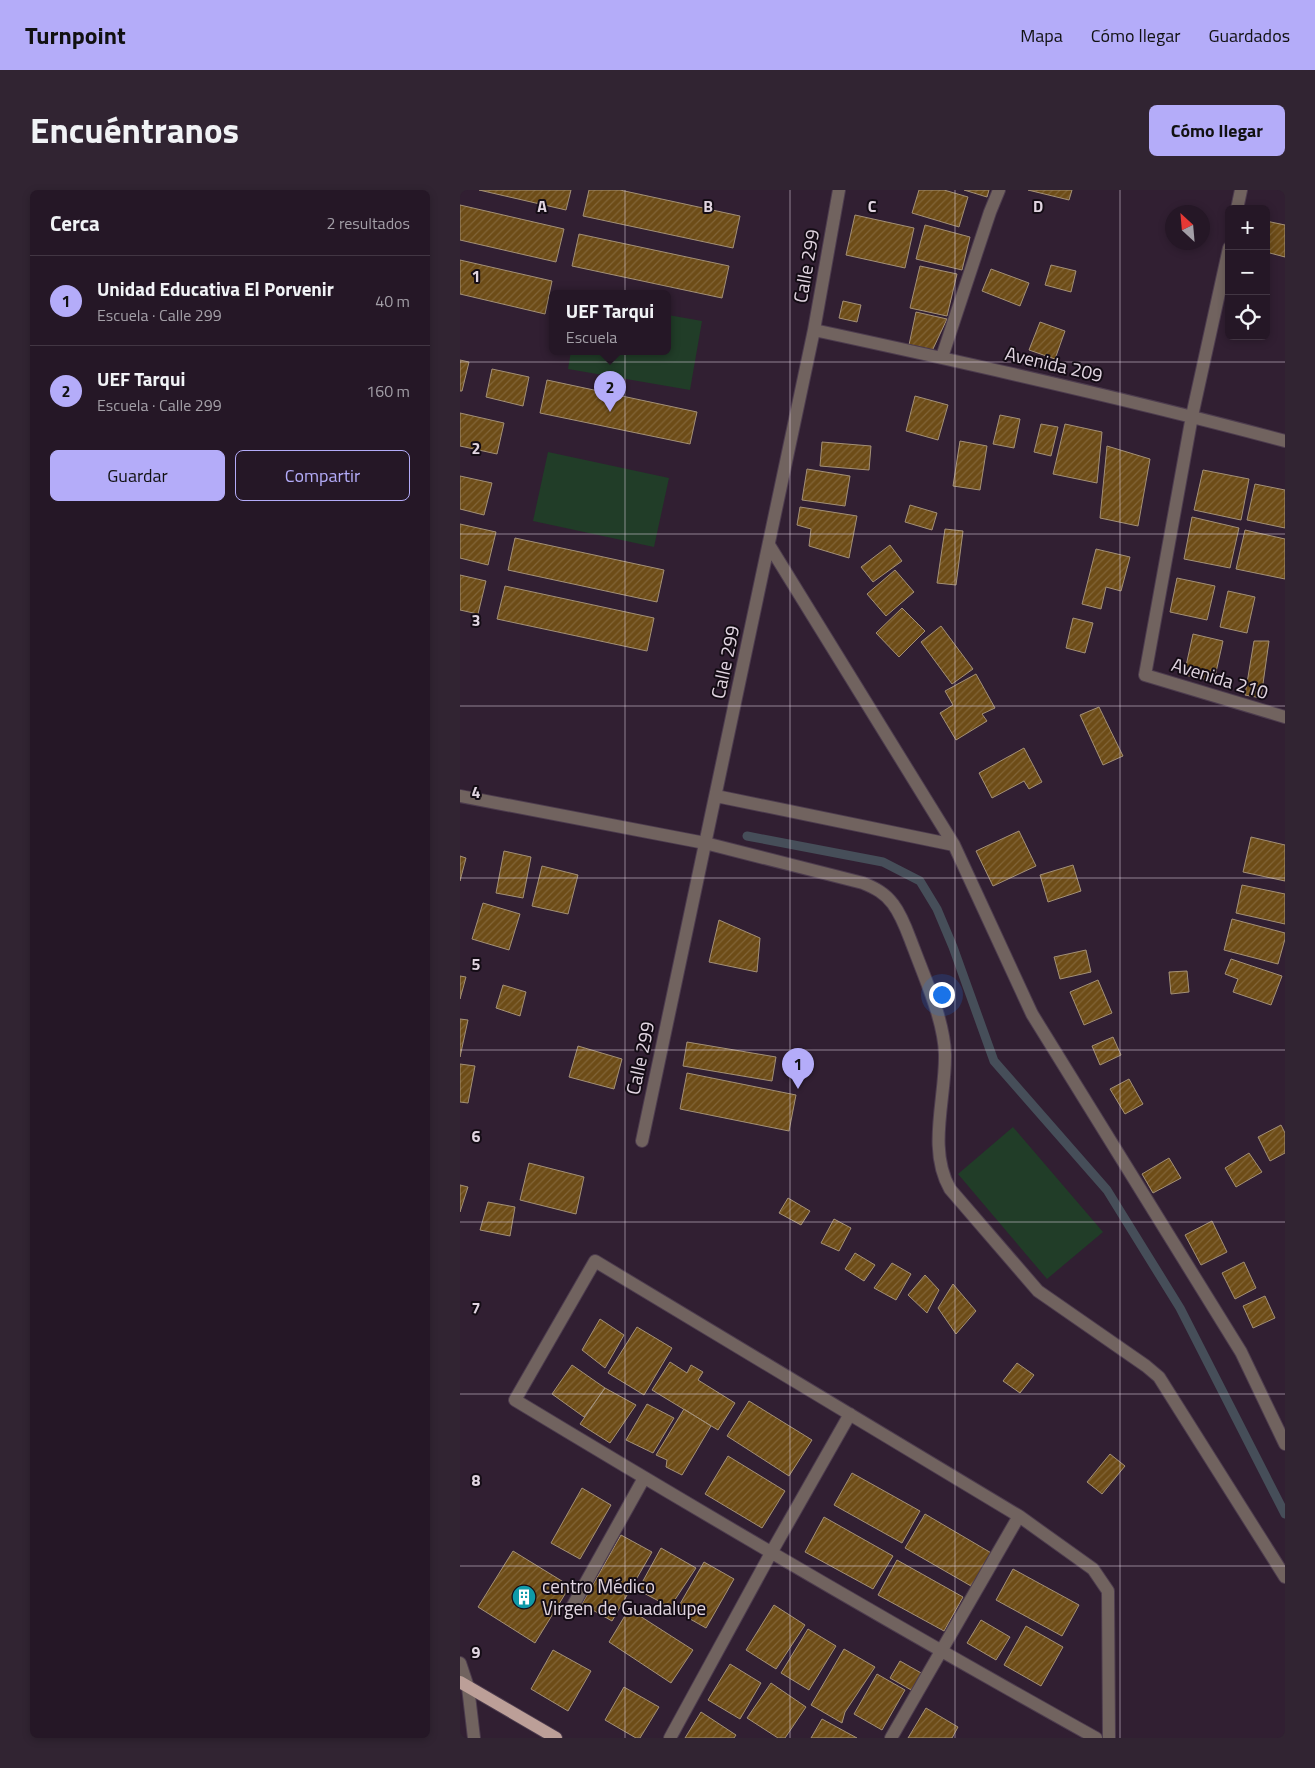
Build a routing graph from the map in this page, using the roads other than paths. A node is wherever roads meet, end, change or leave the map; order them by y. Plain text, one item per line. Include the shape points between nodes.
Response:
1 (838, 190) edge
2 (999, 190) edge
3 (1241, 190) edge
4 (1238, 205) edge
5 (1229, 250) edge
6 (814, 330) junction
7 (942, 357) junction
8 (1192, 416) junction
9 (1285, 441) edge
10 (769, 545) junction
11 (1285, 717) edge
12 (460, 796) edge
13 (716, 796) junction
14 (705, 843) junction
15 (954, 845) junction
16 (642, 1141) dead end
17 (850, 1414) junction
18 (1285, 1444) edge
19 (644, 1478) junction
20 (1019, 1516) junction
21 (771, 1553) junction
22 (1285, 1578) edge
23 (571, 1609) dead end
24 (940, 1651) junction
25 (460, 1664) edge
26 (464, 1684) edge
27 (474, 1738) edge
28 (556, 1738) edge
29 (670, 1738) edge
30 (891, 1738) edge
31 (1096, 1738) edge
32 (1109, 1738) edge

1 - 6 street, Calle 299
2 - 7 street
3 - 4 street
5 - 8 street
6 - 7 street, Avenida 209
6 - 10 street, Calle 299
7 - 8 street, Avenida 209
8 - 9 street, Avenida 209
8 - 11 street, Avenida 210 via 1145,675
10 - 13 street, Calle 299
10 - 15 street
12 - 14 street
13 - 14 street, Calle 299
13 - 15 street
14 - 16 street, Calle 299
14 - 22 street via 863,883 878,889 895,906 922,972 945,1052 939,1139 943,1177 1038,1291 1159,1377
15 - 18 street via 1032,1014 1240,1352
17 - 19 street via 595,1261 515,1400
17 - 20 street
17 - 21 street
19 - 21 street
19 - 23 street
20 - 24 street
20 - 32 street via 1093,1569 1108,1591
21 - 24 street
21 - 29 street
24 - 30 street
24 - 31 street
25 - 26 street
26 - 27 street
26 - 28 main road

